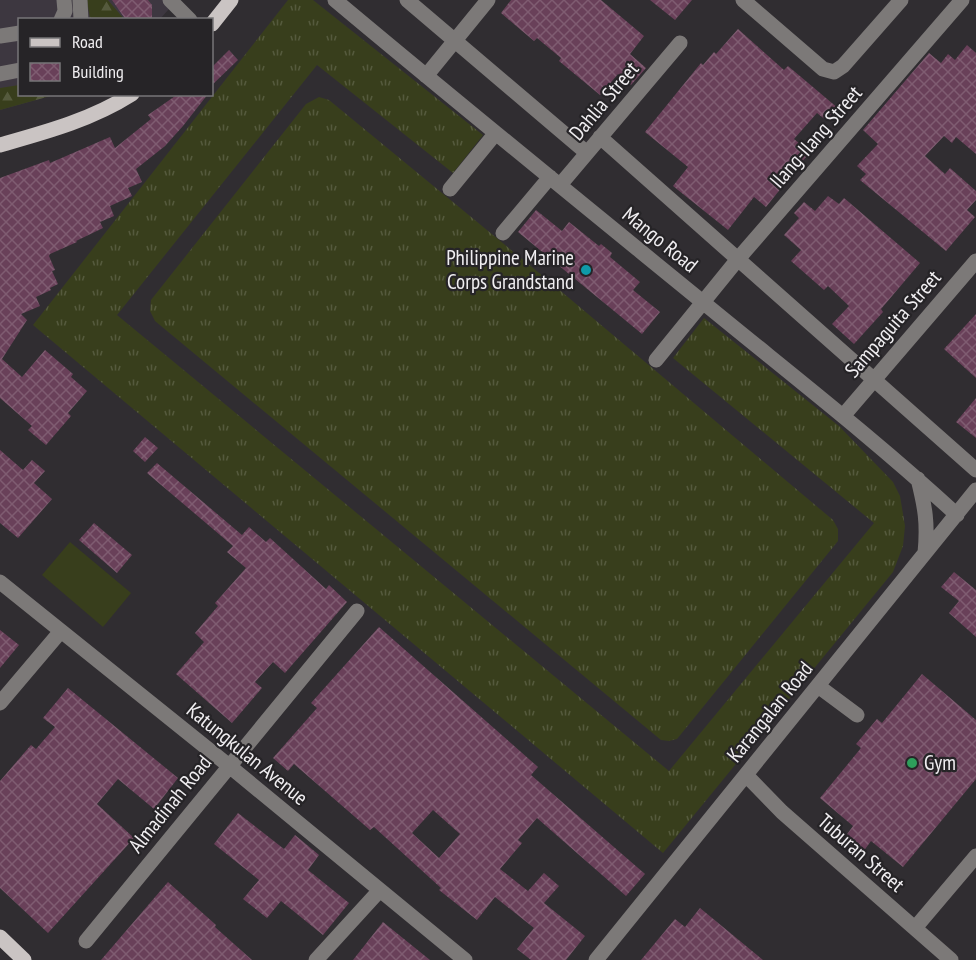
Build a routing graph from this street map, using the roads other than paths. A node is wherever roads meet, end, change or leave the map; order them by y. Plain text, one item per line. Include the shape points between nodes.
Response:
1 (64, 0) edge
2 (80, 0) edge
3 (170, 0) edge
4 (231, 0) edge
5 (334, 0) edge
6 (407, 0) edge
7 (488, 0) edge
8 (743, 0) edge
9 (901, 0) edge
10 (962, 0) edge
11 (62, 18) edge
12 (81, 18) edge
13 (188, 18) edge
14 (213, 23) edge
15 (18, 33) edge
16 (0, 36) edge
17 (455, 41) junction
18 (680, 43) dead end
19 (18, 70) edge
20 (0, 74) edge
21 (426, 76) junction
22 (129, 96) edge
23 (495, 134) junction
24 (600, 137) junction
25 (0, 145) edge
26 (587, 153) junction
27 (555, 181) junction
28 (450, 189) dead end
29 (503, 233) dead end
30 (738, 259) junction
31 (976, 261) edge
32 (703, 302) junction
33 (656, 360) dead end
34 (873, 379) junction
35 (843, 416) junction
36 (976, 470) edge
37 (918, 479) junction
38 (976, 490) edge
39 (966, 510) edge
40 (925, 553) junction
41 (0, 583) edge
42 (357, 611) dead end
43 (61, 631) junction
44 (818, 687) junction
45 (0, 703) edge
46 (857, 715) dead end
47 (228, 765) junction
48 (746, 775) junction
49 (976, 856) edge
50 (380, 890) junction
51 (915, 928) junction
52 (0, 937) edge
53 (86, 941) dead end
54 (24, 960) edge
55 (316, 960) edge
56 (465, 960) edge
57 (596, 960) edge
58 (951, 960) edge

1 - 11 street
2 - 12 street
3 - 13 street
4 - 14 main road
5 - 21 street, Mango Road
6 - 17 street
7 - 17 street
8 - 9 street via 823,69 834,72
10 - 30 street, Ilang-Ilang Street
15 - 16 street
17 - 21 street
17 - 26 street
18 - 24 street, Dahlia Street
19 - 20 street
21 - 23 street, Mango Road
22 - 25 main road via 69,125
23 - 27 street, Mango Road
23 - 28 street
24 - 26 street, Dahlia Street
24 - 30 street
26 - 27 street, Dahlia Street
27 - 29 street, Dahlia Street
27 - 32 street, Mango Road
30 - 32 street, Ilang-Ilang Street
30 - 34 street
31 - 34 street, Sampaguita Street
32 - 33 street, Ilang-Ilang Street
32 - 35 street, Mango Road
34 - 35 street, Sampaguita Street
34 - 36 street
35 - 37 street, Mango Road
37 - 39 street, Mango Road
37 - 40 street via 926,519
38 - 39 street, Karangalan Road
39 - 40 street, Karangalan Road
40 - 44 street, Karangalan Road
41 - 43 street, Katungkulan Avenue
42 - 47 street, Almadinah Road
43 - 45 street
43 - 47 street, Katungkulan Avenue
44 - 46 street
44 - 48 street, Karangalan Road
47 - 50 street, Katungkulan Avenue
47 - 53 street, Almadinah Road
48 - 51 street, Tuburan Street via 782,812
48 - 57 street, Karangalan Road
49 - 51 street
50 - 55 street
50 - 56 street, Katungkulan Avenue
51 - 58 street, Tuburan Street
52 - 54 main road

